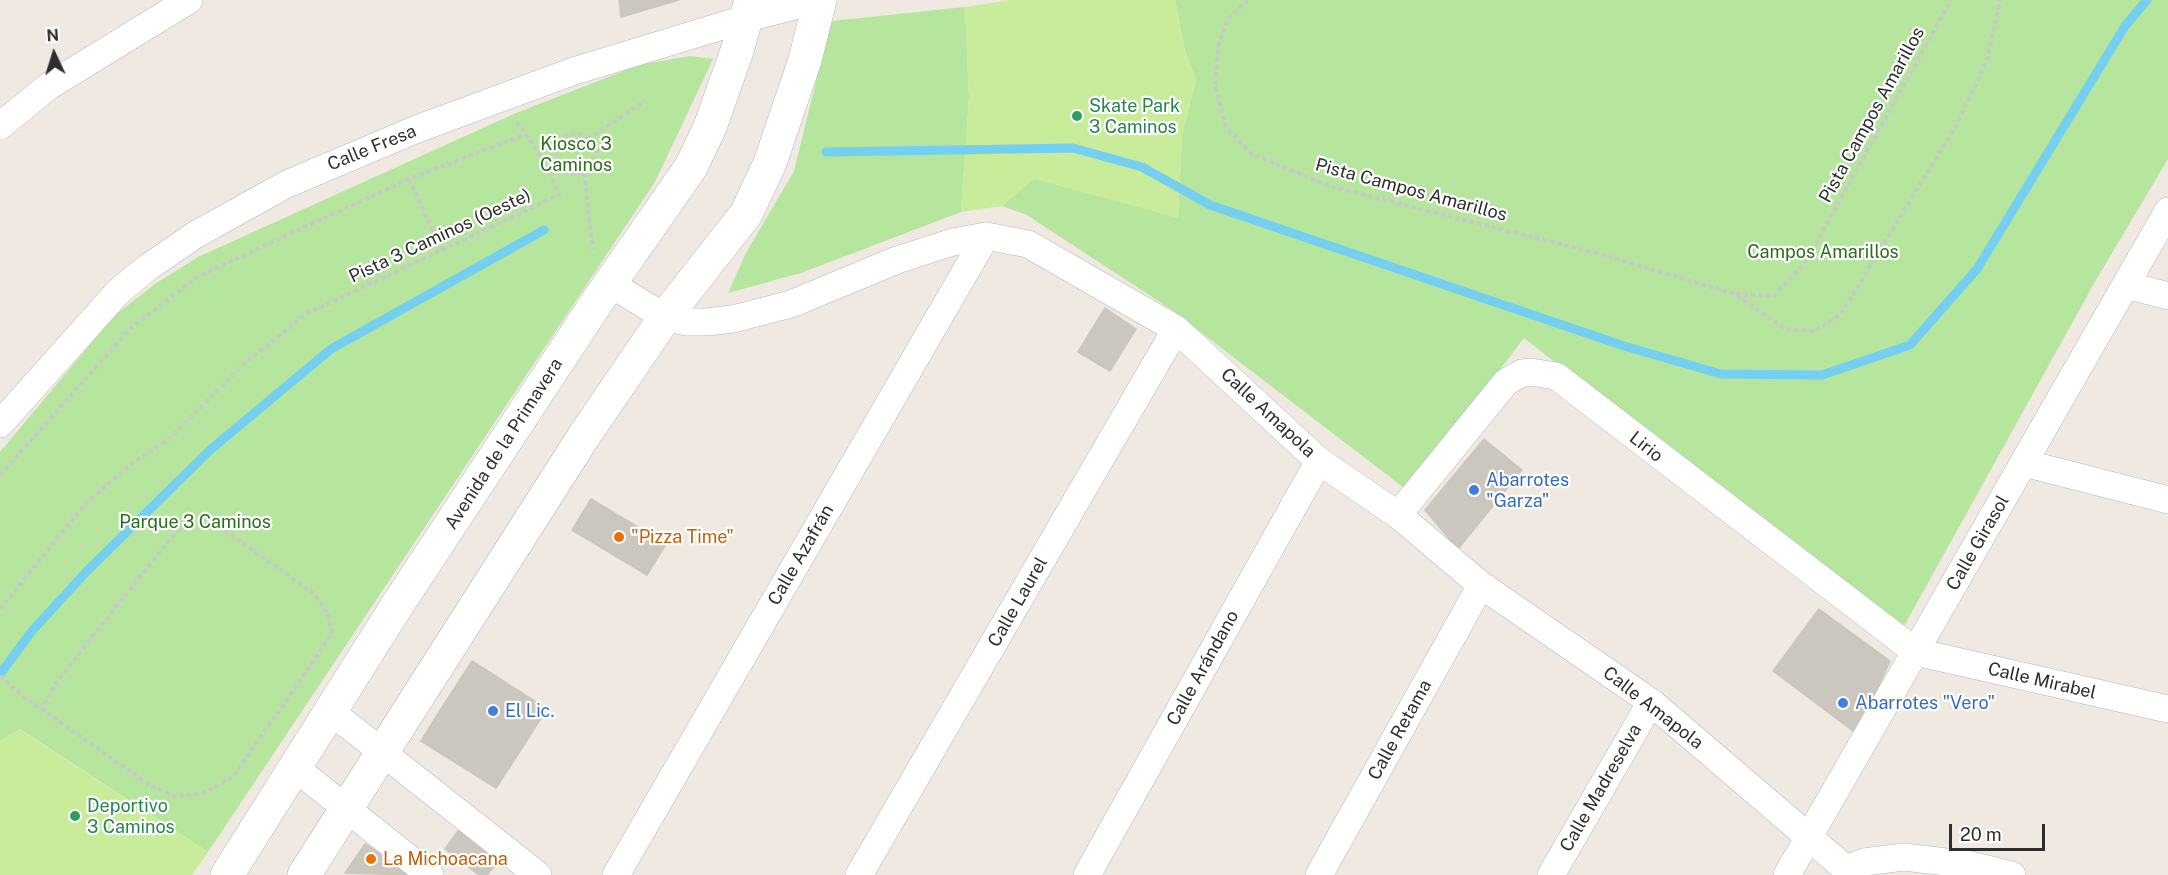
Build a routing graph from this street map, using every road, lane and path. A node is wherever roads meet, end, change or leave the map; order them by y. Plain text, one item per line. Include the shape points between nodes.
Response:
1 (189, 0) edge
2 (819, 0) edge
3 (1248, 0) edge
4 (1951, 0) edge
5 (2000, 0) edge
6 (749, 9) edge
7 (645, 101) dead end
8 (0, 126) edge
9 (590, 138) junction
10 (557, 163) junction
11 (548, 167) junction
12 (584, 173) junction
13 (409, 179) junction
14 (2168, 211) edge
15 (986, 236) junction
16 (442, 250) junction
17 (2126, 285) junction
18 (604, 292) junction
19 (1735, 294) junction
20 (2168, 296) edge
21 (665, 316) junction
22 (1176, 329) junction
23 (0, 424) edge
24 (1319, 461) junction
25 (2024, 463) junction
26 (0, 475) edge
27 (2168, 500) edge
28 (1398, 515) junction
29 (1481, 585) junction
30 (0, 609) edge
31 (1916, 652) junction
32 (0, 676) edge
33 (1651, 702) junction
34 (2168, 709) edge
35 (42, 710) junction
36 (330, 711) junction
37 (383, 753) junction
38 (294, 768) junction
39 (348, 810) junction
40 (1810, 837) junction
41 (1850, 872) edge
42 (227, 875) edge
43 (304, 875) edge
44 (430, 875) edge
45 (538, 875) edge
46 (616, 875) edge
47 (859, 875) edge
48 (1087, 875) edge
49 (1319, 875) edge
50 (1551, 875) edge
51 (1787, 875) edge
52 (2012, 875) edge

1 - 8 street via 49,86
2 - 6 street, Calle Fresa
2 - 21 street via 805,60 770,163 746,214
3 - 19 path, Pista Campos Amarillos via 1228,19 1218,46 1215,85 1226,127 1252,154 1329,186 1592,252
4 - 19 path, Pista Campos Amarillos via 1805,263 1774,296
5 - 19 path, Pista Campos Amarillos via 1987,60 1957,124 1841,314 1815,331 1785,329
6 - 18 street, Avenida de la Primavera via 710,127 691,167
6 - 23 street, Calle Fresa via 501,96 287,184 195,235 118,292
7 - 9 path
9 - 10 path via 566,135 556,148
9 - 12 path via 596,157
10 - 11 path
10 - 12 path via 565,172
11 - 13 path, Pista 3 Caminos (Oeste) via 524,135
11 - 16 path, Pista 3 Caminos (Oeste) via 559,195
12 - 18 path
13 - 16 path
13 - 26 path, Pista 3 Caminos (Oeste) via 199,276 131,328
14 - 17 street, Calle Girasol
15 - 21 street, Calle Amapola via 897,260 791,304 753,314 706,322
15 - 22 street, Calle Amapola via 1029,244
15 - 46 street, Calle Azafrán
16 - 30 path, Pista 3 Caminos (Oeste) via 308,314 244,364 169,439 134,462 86,503
17 - 20 street
17 - 25 street, Calle Girasol
18 - 21 street, Calle Amapola
18 - 36 street, Avenida de la Primavera
21 - 37 street
22 - 24 street, Calle Amapola
22 - 47 street, Calle Laurel
24 - 28 street, Calle Amapola
24 - 48 street, Calle Arándano
25 - 27 street
25 - 31 street, Calle Girasol
28 - 29 street, Calle Amapola
28 - 31 street, Lirio via 1506,382 1522,373 1556,376
29 - 33 street, Calle Amapola
29 - 49 street, Calle Retama
31 - 34 street, Calle Mirabel
31 - 40 street, Calle Girasol
32 - 35 path
33 - 40 street, Calle Amapola
33 - 50 street, Calle Madreselva
35 - 35 path via 151,786 175,796 202,794 233,777 332,634 328,612 313,593 223,529 202,521 184,526 56,683
36 - 37 street
36 - 38 street, Avenida de la Primavera
37 - 39 street
37 - 45 street
38 - 39 street
38 - 42 street, Avenida de la Primavera
39 - 43 street
39 - 44 street
40 - 41 street, Calle Amapola
40 - 51 street, Calle Girasol
41 - 52 street, Calle Amapola via 1864,862 1904,857 1971,865

